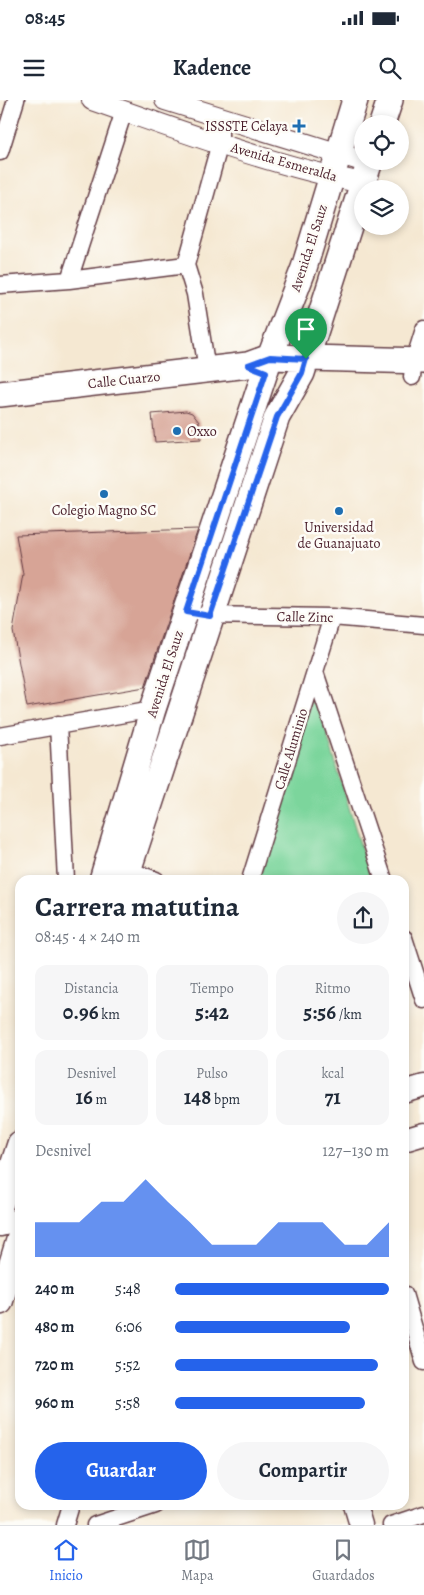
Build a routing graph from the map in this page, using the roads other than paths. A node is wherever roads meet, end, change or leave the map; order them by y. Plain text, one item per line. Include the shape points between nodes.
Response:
1 (16, 100) edge
2 (92, 100) edge
3 (165, 100) edge
4 (355, 100) edge
5 (390, 100) edge
6 (124, 111) junction
7 (385, 115) edge
8 (220, 118) junction
9 (220, 143) junction
10 (0, 152) edge
11 (335, 166) junction
12 (354, 168) edge
13 (368, 170) edge
14 (186, 265) junction
15 (68, 280) junction
16 (0, 286) edge
17 (424, 329) edge
18 (261, 364) junction
19 (304, 366) junction
20 (206, 370) junction
21 (419, 370) edge
22 (0, 394) edge
23 (186, 612) junction
24 (210, 616) junction
25 (332, 617) junction
26 (424, 625) edge
27 (316, 672) junction
28 (153, 709) junction
29 (58, 724) junction
30 (0, 736) edge
31 (66, 875) edge
32 (103, 875) edge
33 (126, 875) edge
34 (252, 875) edge
35 (382, 875) edge
36 (409, 954) edge
37 (424, 1000) edge
38 (424, 1086) edge
39 (409, 1090) edge
40 (424, 1134) edge
41 (409, 1138) edge
42 (15, 1160) edge
43 (0, 1206) edge
44 (15, 1221) edge
45 (0, 1225) edge
46 (14, 1252) edge
47 (0, 1302) edge
48 (409, 1311) edge
49 (424, 1362) edge
50 (70, 1510) edge
51 (141, 1510) edge
52 (357, 1510) edge
53 (424, 1514) edge
54 (65, 1525) edge
55 (95, 1525) edge
56 (362, 1525) edge
57 (391, 1525) edge

1 - 10 street
2 - 6 street, Avenida Esmeralda
3 - 8 street, Avenida Esmeralda
4 - 11 main road, Avenida El Sauz
5 - 7 main road
6 - 9 street, Avenida Esmeralda
6 - 15 street
8 - 9 street
8 - 11 street, Avenida Esmeralda
9 - 11 street, Avenida Esmeralda
9 - 14 street
11 - 12 street, Avenida Esmeralda
11 - 18 main road, Avenida El Sauz via 304,268
13 - 19 main road, Avenida El Sauz
14 - 15 street
14 - 20 street via 195,294
15 - 16 street
17 - 21 street
18 - 19 main road, Calle Cuarzo
18 - 20 main road, Calle Cuarzo
18 - 23 main road, Avenida El Sauz
19 - 21 main road, Calle Cuarzo via 326,372
19 - 24 main road, Avenida El Sauz via 277,417
20 - 22 main road, Calle Cuarzo
23 - 24 street, Calle Zinc
23 - 28 main road, Avenida El Sauz
24 - 25 street, Calle Zinc
24 - 33 main road, Avenida El Sauz
25 - 26 street, Calle Zinc
25 - 27 street, Calle Aluminio
27 - 34 street, Calle Aluminio
27 - 35 street
28 - 29 street
28 - 32 main road, Avenida El Sauz
29 - 30 street
29 - 31 street
36 - 37 street
38 - 39 main road
40 - 41 main road
42 - 43 main road
44 - 45 main road
46 - 47 main road
48 - 49 street
50 - 54 street
51 - 55 street
52 - 56 main road
53 - 57 street

